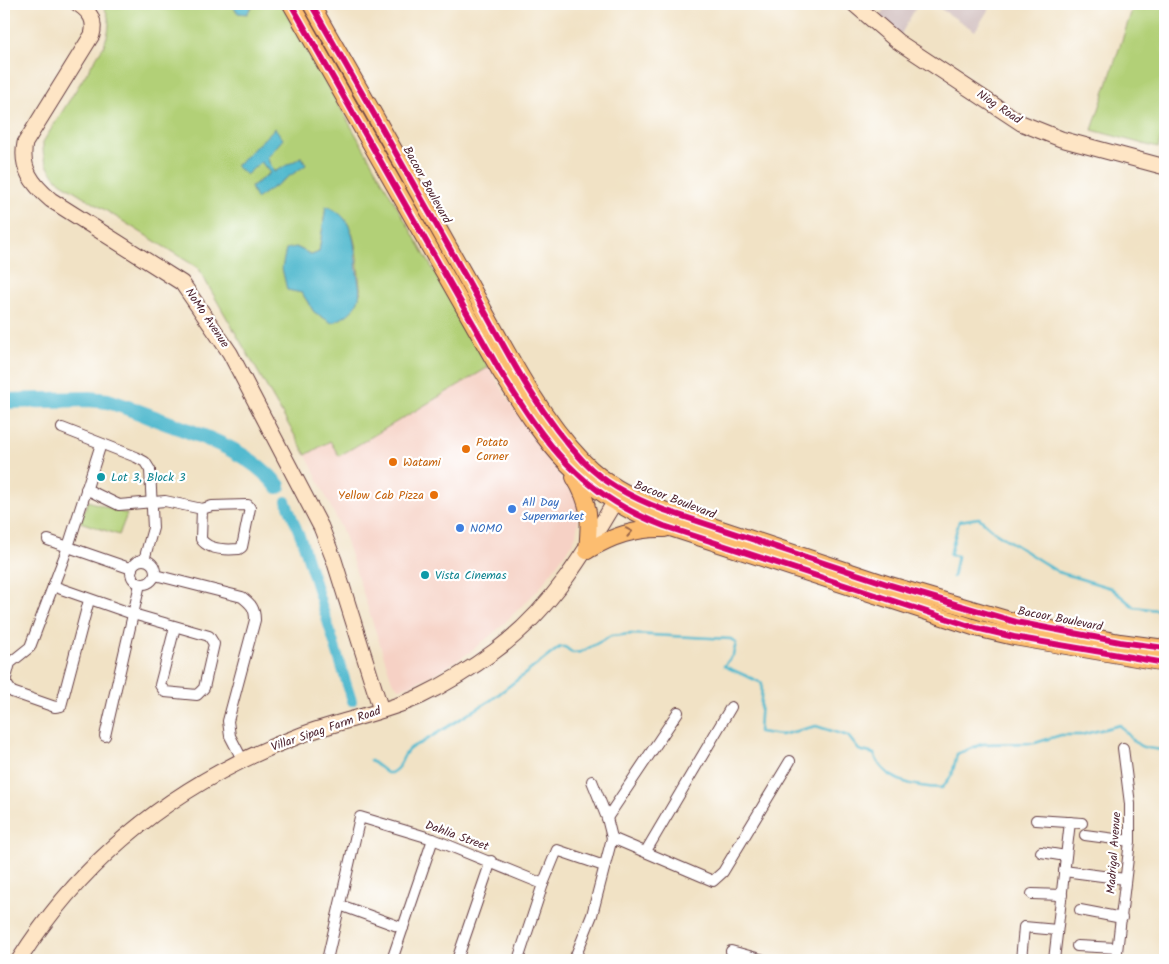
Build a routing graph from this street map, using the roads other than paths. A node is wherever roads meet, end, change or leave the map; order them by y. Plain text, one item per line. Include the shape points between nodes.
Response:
1 (78, 4) edge
2 (291, 4) edge
3 (312, 4) edge
4 (854, 4) edge
5 (1165, 167) edge
6 (62, 428) dead end
7 (101, 444) junction
8 (567, 465) junction
9 (86, 490) junction
10 (618, 497) junction
11 (152, 502) junction
12 (202, 509) junction
13 (676, 530) junction
14 (48, 540) dead end
15 (68, 547) junction
16 (587, 551) junction
17 (144, 560) junction
18 (132, 569) junction
19 (155, 575) junction
20 (140, 584) junction
21 (53, 586) junction
22 (89, 600) junction
23 (133, 614) junction
24 (176, 627) junction
25 (1165, 648) edge
26 (1165, 663) edge
27 (731, 707) dead end
28 (381, 710) junction
29 (678, 712) dead end
30 (104, 736) dead end
31 (1123, 748) dead end
32 (242, 760) junction
33 (790, 762) dead end
34 (592, 780) dead end
35 (607, 818) junction
36 (1036, 820) dead end
37 (1070, 822) junction
38 (1082, 823) dead end
39 (1085, 835) dead end
40 (612, 838) junction
41 (433, 839) junction
42 (1130, 841) junction
43 (646, 851) junction
44 (1041, 852) dead end
45 (1066, 856) junction
46 (491, 862) junction
47 (604, 866) junction
48 (1064, 871) junction
49 (1125, 879) junction
50 (543, 884) junction
51 (1032, 894) dead end
52 (1062, 894) junction
53 (340, 905) junction
54 (1080, 910) dead end
55 (1122, 918) junction
56 (403, 928) junction
57 (1057, 930) junction
58 (1077, 946) dead end
59 (1117, 948) junction
60 (731, 950) dead end
61 (752, 959) edge
62 (19, 960) edge
63 (327, 960) edge
64 (392, 960) edge
65 (457, 960) edge
66 (518, 960) edge
67 (574, 960) edge
68 (764, 960) edge
69 (1021, 960) edge
70 (1054, 960) edge
71 (1116, 960) edge

1 - 28 street, NoMo Avenue via 93,18 92,35 24,143 22,158 26,172 50,200 182,283 230,353 321,527
2 - 8 main road, Bacoor Boulevard via 500,371 534,424
3 - 10 main road, Bacoor Boulevard via 540,404 586,464
4 - 5 street, Niog Road via 897,41 1021,123 1060,139
6 - 7 street
7 - 9 street
7 - 11 street via 145,462 150,470
8 - 10 main road, Bacoor Boulevard via 585,482
8 - 16 main road via 588,504
9 - 11 street via 118,504
9 - 15 street
10 - 13 main road, Bacoor Boulevard via 646,519
10 - 16 street, Villar Sipag Farm Road
10 - 25 main road, Bacoor Boulevard via 1016,622
11 - 12 street via 165,501
11 - 17 street via 153,528
12 - 12 street via 201,539 218,548 240,550 248,505
16 -> 13 main road via 625,532
13 - 26 main road, Bacoor Boulevard via 976,628
14 - 15 street
15 - 18 street
15 - 21 street
16 - 28 street, Villar Sipag Farm Road via 559,590 497,650 421,696
17 - 18 street via 137,562
17 - 19 street via 152,564
18 - 20 street via 133,578
19 - 20 street via 148,583
19 - 32 street via 242,597 252,604 255,620 228,720 230,736
20 - 23 street
21 - 22 street
21 - 22 street via 30,647 10,663 5,682 12,692 55,707 61,706
22 - 23 street
23 - 24 street
23 - 30 street
24 - 24 street via 160,685 165,692 197,694 204,688 213,639
27 - 43 street
28 - 32 street, Villar Sipag Farm Road via 307,733
29 - 35 street
31 - 42 street, Madrigal Avenue via 1130,804
32 - 62 street, Villar Sipag Farm Road via 171,801 119,841 60,905
33 - 43 street via 718,878 709,880
34 - 35 street
35 - 40 street
36 - 37 street
37 - 38 street
37 - 45 street
39 - 42 street
40 - 43 street
40 - 47 street
41 - 46 street, Dahlia Street
41 - 53 street, Dahlia Street via 360,817
41 - 56 street
42 - 49 street, Madrigal Avenue
44 - 45 street
45 - 48 street
46 - 50 street, Dahlia Street
46 - 65 street
47 - 50 street via 557,850
47 - 67 street via 592,915
48 - 49 street
48 - 52 street
49 - 55 street, Madrigal Avenue
50 - 66 street
51 - 52 street
52 - 57 street
53 - 56 street
53 - 63 street
54 - 55 street
55 - 59 street, Madrigal Avenue
56 - 64 street
57 - 69 street via 1024,927
57 - 70 street
58 - 59 street
59 - 71 street, Madrigal Avenue
60 - 61 street
61 - 68 street

